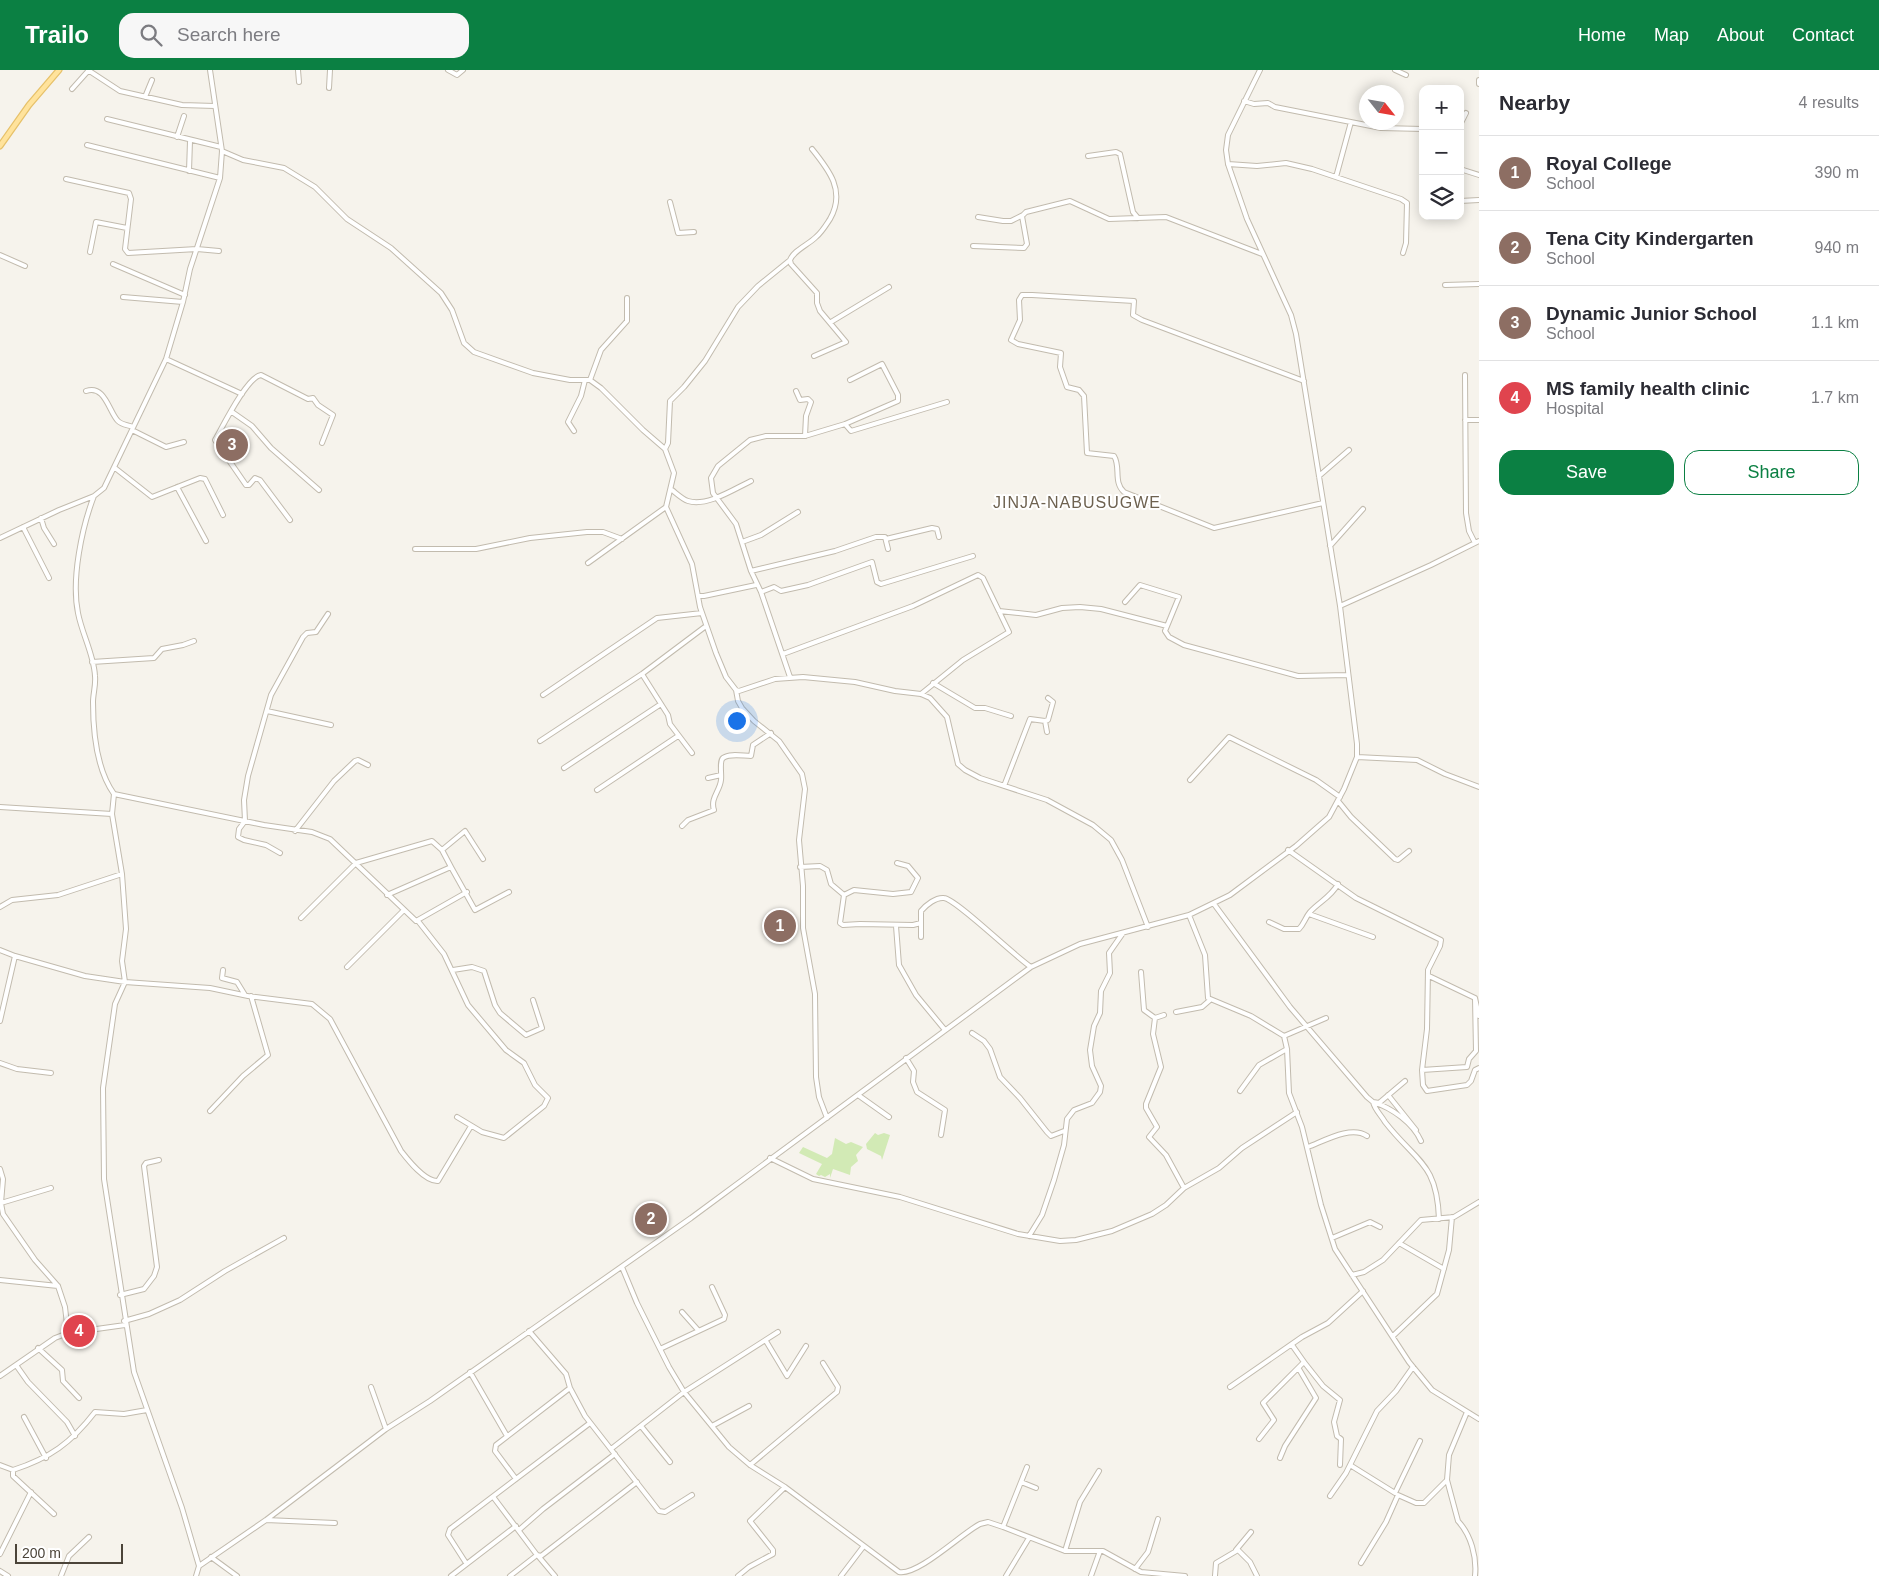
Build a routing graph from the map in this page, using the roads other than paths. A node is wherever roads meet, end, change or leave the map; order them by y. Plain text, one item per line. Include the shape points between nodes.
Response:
1 (59, 70) edge
2 (89, 70) edge
3 (210, 70) edge
4 (298, 70) edge
5 (330, 70) edge
6 (449, 70) edge
7 (463, 70) edge
8 (1260, 70) edge
9 (1395, 70) edge
10 (1406, 75) dead end
11 (152, 80) dead end
12 (298, 82) dead end
13 (329, 88) dead end
14 (72, 89) dead end
15 (145, 97) junction
16 (1244, 101) junction
17 (215, 106) junction
18 (1466, 113) dead end
19 (184, 116) dead end
20 (1464, 117) edge
21 (107, 118) dead end
22 (1351, 122) junction
23 (1419, 130) edge
24 (177, 137) junction
25 (190, 141) junction
26 (86, 145) dead end
27 (0, 146) edge
28 (221, 149) junction
29 (812, 149) dead end
30 (1088, 156) dead end
31 (1228, 164) junction
32 (1464, 170) edge
33 (189, 171) junction
34 (1479, 175) edge
35 (1336, 177) junction
36 (220, 178) junction
37 (66, 180) dead end
38 (1479, 200) edge
39 (1464, 201) edge
40 (670, 202) dead end
41 (1023, 215) junction
42 (978, 217) dead end
43 (1138, 218) junction
44 (127, 228) junction
45 (694, 232) dead end
46 (973, 246) dead end
47 (198, 249) junction
48 (219, 251) dead end
49 (90, 252) dead end
50 (1403, 253) dead end
51 (0, 254) edge
52 (1263, 255) junction
53 (790, 260) junction
54 (113, 264) dead end
55 (25, 266) dead end
56 (1479, 284) edge
57 (1445, 285) dead end
58 (889, 287) dead end
59 (185, 295) junction
60 (122, 297) dead end
61 (627, 298) dead end
62 (183, 302) junction
63 (831, 322) junction
64 (814, 356) dead end
65 (166, 359) junction
66 (1465, 375) dead end
67 (585, 380) junction
68 (590, 380) junction
69 (850, 380) dead end
70 (1304, 381) junction
71 (86, 391) dead end
72 (796, 391) dead end
73 (242, 394) junction
74 (947, 402) dead end
75 (232, 412) junction
76 (1465, 420) junction
77 (1479, 420) edge
78 (845, 424) junction
79 (133, 428) junction
80 (574, 431) dead end
81 (805, 436) junction
82 (184, 442) dead end
83 (322, 442) dead end
84 (665, 449) junction
85 (1349, 450) dead end
86 (115, 468) junction
87 (1319, 476) junction
88 (751, 481) dead end
89 (177, 487) junction
90 (319, 490) dead end
91 (672, 490) junction
92 (94, 496) junction
93 (717, 496) junction
94 (1323, 503) junction
95 (666, 507) junction
96 (1363, 509) dead end
97 (798, 512) dead end
98 (223, 515) dead end
99 (41, 518) junction
100 (290, 520) dead end
101 (23, 527) junction
102 (938, 537) dead end
103 (0, 538) edge
104 (622, 539) junction
105 (886, 539) junction
106 (206, 542) dead end
107 (742, 542) junction
108 (1477, 542) edge
109 (54, 544) dead end
110 (1330, 546) junction
111 (415, 549) dead end
112 (888, 549) dead end
113 (973, 556) dead end
114 (588, 563) dead end
115 (751, 571) junction
116 (49, 578) dead end
117 (756, 585) junction
118 (761, 592) junction
119 (698, 596) junction
120 (1125, 602) dead end
121 (1340, 606) junction
122 (999, 611) junction
123 (702, 613) junction
124 (328, 614) dead end
125 (706, 626) junction
126 (1167, 626) junction
127 (194, 641) dead end
128 (783, 654) junction
129 (92, 662) junction
130 (642, 674) junction
131 (1348, 675) junction
132 (790, 677) junction
133 (933, 682) junction
134 (736, 690) junction
135 (921, 694) junction
136 (543, 695) dead end
137 (1048, 698) dead end
138 (661, 704) junction
139 (267, 711) junction
140 (1011, 716) dead end
141 (1045, 720) junction
142 (331, 725) dead end
143 (1047, 732) dead end
144 (771, 733) junction
145 (678, 736) junction
146 (540, 741) dead end
147 (692, 753) dead end
148 (1357, 757) junction
149 (368, 765) dead end
150 (564, 768) dead end
151 (721, 775) junction
152 (708, 778) dead end
153 (1190, 780) dead end
154 (1004, 786) junction
155 (1479, 787) edge
156 (597, 790) dead end
157 (114, 794) junction
158 (1339, 799) junction
159 (0, 807) edge
160 (112, 814) junction
161 (245, 821) junction
162 (682, 826) dead end
163 (295, 830) junction
164 (442, 850) junction
165 (1288, 850) junction
166 (1409, 851) dead end
167 (280, 853) dead end
168 (483, 859) dead end
169 (356, 863) junction
170 (897, 863) dead end
171 (451, 867) junction
172 (800, 867) junction
173 (122, 874) junction
174 (1338, 884) junction
175 (467, 892) junction
176 (509, 892) dead end
177 (387, 895) junction
178 (844, 896) junction
179 (1214, 904) junction
180 (0, 907) edge
181 (404, 910) junction
182 (1309, 914) junction
183 (1189, 915) junction
184 (301, 918) dead end
185 (418, 921) junction
186 (1269, 922) dead end
187 (921, 923) junction
188 (896, 926) junction
189 (1148, 927) junction
190 (1123, 932) junction
191 (921, 937) dead end
192 (1372, 937) dead end
193 (0, 950) edge
194 (15, 956) junction
195 (1030, 966) junction
196 (348, 967) dead end
197 (224, 970) dead end
198 (453, 970) junction
199 (1141, 972) dead end
200 (1429, 976) junction
201 (125, 982) junction
202 (245, 995) junction
203 (251, 996) junction
204 (1475, 998) junction
205 (533, 1000) dead end
206 (1210, 1000) junction
207 (1, 1011) edge
208 (1176, 1012) dead end
209 (1164, 1014) dead end
210 (1479, 1016) edge
211 (1155, 1018) junction
212 (1326, 1018) dead end
213 (0, 1022) edge
214 (1308, 1026) junction
215 (944, 1030) junction
216 (972, 1032) dead end
217 (1284, 1036) junction
218 (1287, 1049) junction
219 (906, 1058) junction
220 (0, 1063) edge
221 (1479, 1068) edge
222 (1422, 1070) junction
223 (51, 1073) dead end
224 (1405, 1081) dead end
225 (1240, 1091) dead end
226 (858, 1095) junction
227 (1388, 1095) junction
228 (1373, 1102) junction
229 (210, 1111) dead end
230 (1297, 1112) junction
231 (457, 1117) dead end
232 (827, 1118) junction
233 (889, 1118) dead end
234 (471, 1126) junction
235 (1416, 1130) junction
236 (1064, 1131) junction
237 (941, 1135) dead end
238 (1367, 1136) dead end
239 (1421, 1141) dead end
240 (1308, 1147) junction
241 (770, 1158) junction
242 (159, 1160) dead end
243 (0, 1169) edge
244 (51, 1188) dead end
245 (1184, 1188) junction
246 (1, 1201) edge
247 (1479, 1202) edge
248 (1452, 1217) junction
249 (1439, 1220) junction
250 (1380, 1227) dead end
251 (1028, 1236) junction
252 (284, 1238) dead end
253 (1332, 1238) junction
254 (1399, 1242) junction
255 (622, 1267) junction
256 (1444, 1268) junction
257 (1352, 1276) junction
258 (0, 1280) edge
259 (58, 1286) junction
260 (712, 1287) dead end
261 (1363, 1291) junction
262 (120, 1295) junction
263 (682, 1312) dead end
264 (124, 1323) junction
265 (698, 1330) junction
266 (529, 1331) junction
267 (778, 1332) dead end
268 (68, 1333) junction
269 (1393, 1336) junction
270 (766, 1341) junction
271 (1292, 1344) junction
272 (806, 1346) dead end
273 (38, 1348) junction
274 (660, 1348) junction
275 (1304, 1362) junction
276 (823, 1363) dead end
277 (16, 1365) junction
278 (1413, 1367) junction
279 (1299, 1369) junction
280 (470, 1372) junction
281 (0, 1376) edge
282 (371, 1387) dead end
283 (1230, 1387) dead end
284 (570, 1388) junction
285 (684, 1392) junction
286 (79, 1398) dead end
287 (749, 1406) dead end
288 (147, 1410) junction
289 (1467, 1412) junction
290 (24, 1417) dead end
291 (1479, 1419) edge
292 (590, 1423) junction
293 (641, 1426) junction
294 (712, 1426) junction
295 (386, 1429) junction
296 (75, 1436) junction
297 (507, 1436) junction
298 (1259, 1439) dead end
299 (1420, 1440) dead end
300 (611, 1449) junction
301 (615, 1454) junction
302 (46, 1458) junction
303 (1280, 1458) dead end
304 (670, 1462) dead end
305 (0, 1465) edge
306 (750, 1465) junction
307 (1340, 1465) dead end
308 (1350, 1465) junction
309 (1027, 1467) dead end
310 (13, 1470) junction
311 (1099, 1471) dead end
312 (516, 1479) junction
313 (1447, 1480) junction
314 (637, 1482) junction
315 (1021, 1482) junction
316 (785, 1487) junction
317 (1036, 1488) dead end
318 (31, 1492) junction
319 (692, 1495) dead end
320 (1330, 1496) dead end
321 (494, 1498) junction
322 (54, 1514) dead end
323 (1158, 1519) dead end
324 (266, 1520) junction
325 (335, 1523) dead end
326 (1003, 1527) junction
327 (517, 1528) junction
328 (1251, 1532) dead end
329 (89, 1537) dead end
330 (1029, 1538) junction
331 (863, 1547) junction
332 (1236, 1550) junction
333 (1065, 1551) junction
334 (1100, 1551) junction
335 (0, 1554) edge
336 (538, 1556) junction
337 (211, 1557) junction
338 (1477, 1559) edge
339 (466, 1563) junction
340 (1360, 1563) dead end
341 (199, 1566) junction
342 (1135, 1569) junction
343 (0, 1571) edge
344 (1161, 1575) edge
345 (8, 1576) edge
346 (61, 1576) edge
347 (196, 1576) edge
348 (237, 1576) edge
349 (450, 1576) edge
350 (510, 1576) edge
351 (556, 1576) edge
352 (738, 1576) edge
353 (841, 1576) edge
354 (1006, 1576) edge
355 (1091, 1576) edge
356 (1185, 1576) edge
357 (1215, 1576) edge
358 (1258, 1576) edge
359 (1476, 1576) edge

1 - 27 main road
2 - 14 street
2 - 15 street via 120,91
3 - 17 street
4 - 12 street
5 - 13 street
6 - 7 street via 456,75
8 - 16 street
9 - 10 street
11 - 15 street
15 - 17 street via 182,105
16 - 22 street via 1268,103
16 - 31 street via 1226,142
17 - 28 street
18 - 20 street
19 - 24 street
21 - 24 street
22 - 23 street
22 - 35 street
24 - 25 street
25 - 28 street
25 - 33 street
26 - 33 street
28 - 36 street
28 - 67 street via 244,160 284,168 315,187 347,219 391,248 441,293 452,310 464,343 474,352 533,373
29 - 53 street via 834,178 835,208 821,233 792,254
30 - 43 street via 1120,154 1132,212
31 - 35 street via 1286,163
31 - 52 street
32 - 34 street
33 - 36 street
35 - 50 street via 1407,203
36 - 47 street
37 - 44 street via 129,194
38 - 39 street
40 - 45 street via 678,232
41 - 42 street via 1011,221
41 - 43 street via 1070,201 1110,219
41 - 46 street via 1027,244 1024,248
43 - 52 street via 1166,216
44 - 47 street via 125,249 130,254
44 - 49 street via 96,222
47 - 48 street
47 - 59 street
51 - 55 street
52 - 70 street via 1290,315
53 - 63 street via 816,290 820,311
53 - 84 street via 738,307 705,361 670,401
54 - 59 street
56 - 57 street
58 - 63 street
59 - 62 street
60 - 62 street
61 - 68 street via 626,324 601,350
62 - 65 street
63 - 64 street via 846,343
65 - 73 street
65 - 79 street
66 - 76 street
67 - 68 street
67 - 80 street via 568,422
68 - 84 street
69 - 78 street via 882,364 898,401
70 - 87 street
70 - 94 street via 1142,320 1132,313 1134,302 1032,295 1022,295 1019,300 1020,320 1011,340 1062,354 1060,367 1067,387 1079,390 1084,396 1087,453 1114,456 1118,480 1124,492 1214,528
71 - 79 street via 99,392 119,422
72 - 81 street via 800,400 808,399 810,402
73 - 75 street
73 - 83 street via 252,379 261,375 308,399 313,398 334,416
74 - 78 street via 851,431
75 - 90 street via 252,426 271,448
75 - 100 street via 215,440 246,485 255,478 260,480
76 - 77 street
76 - 108 street via 1466,513 1469,531
78 - 81 street
79 - 82 street via 166,447
79 - 86 street
81 - 93 street via 766,436 750,440 718,466 712,476 713,493
84 - 91 street via 673,468
85 - 87 street
86 - 89 street via 151,496
86 - 92 street via 104,488
87 - 94 street
88 - 93 street
89 - 98 street via 205,479
89 - 106 street
91 - 93 street via 686,501 697,502
91 - 95 street
92 - 99 street
92 - 129 street via 79,557 77,594 78,611
93 - 107 street via 736,524
94 - 110 street
95 - 104 street
95 - 119 street via 692,564
96 - 110 street
97 - 107 street
99 - 101 street
99 - 109 street
101 - 103 street
101 - 116 street
102 - 105 street via 937,529 932,528
104 - 111 street via 603,532 587,532 530,538 476,549
104 - 114 street
105 - 112 street
105 - 115 street via 876,537 835,551
107 - 115 street
108 - 121 street
110 - 121 street
113 - 118 street via 881,584 877,582 872,562 808,585 781,591 774,587
115 - 117 street
117 - 118 street
117 - 119 street
118 - 128 street
119 - 123 street
120 - 126 street via 1140,585 1179,597
121 - 131 street
122 - 126 street via 1036,615 1080,607 1101,609
122 - 128 street via 983,578 978,575 913,606
122 - 133 street via 1009,632
123 - 125 street
123 - 136 street via 657,618
124 - 139 street via 316,632 302,637 271,695
125 - 130 street
125 - 134 street via 726,677
126 - 131 street via 1165,631 1169,637 1184,645 1283,673 1303,677
127 - 129 street via 162,649 154,658
128 - 132 street
129 - 157 street via 96,739 105,781
130 - 138 street
130 - 146 street
131 - 148 street via 1356,723
132 - 134 street
132 - 135 street via 855,682
133 - 135 street
133 - 140 street via 975,708
134 - 144 street via 742,708
135 - 154 street via 937,704 947,717 961,767
137 - 141 street via 1053,706 1048,720
138 - 145 street
138 - 150 street
139 - 142 street
139 - 161 street via 248,776
141 - 143 street
141 - 154 street via 1030,719
144 - 151 street via 753,745 751,756 723,758
144 - 172 street via 802,774 805,789 799,840
145 - 147 street
145 - 156 street
148 - 155 street via 1417,760
148 - 158 street
149 - 163 street via 355,761 334,781
151 - 152 street
151 - 162 street via 713,798 714,810 688,820
153 - 158 street via 1230,737 1316,780
154 - 189 street via 1047,800 1093,825 1111,840 1118,849
157 - 160 street
157 - 161 street
158 - 165 street via 1320,826
158 - 166 street via 1351,817 1395,859
159 - 160 street
160 - 173 street
161 - 163 street
161 - 167 street via 239,829 239,838 266,845
163 - 169 street via 330,839
164 - 168 street via 465,831
164 - 169 street via 432,840
164 - 171 street
165 - 174 street
165 - 179 street
169 - 177 street
169 - 184 street
170 - 178 street via 908,866 918,878 911,892 894,894 854,890
171 - 175 street
171 - 177 street
172 - 178 street via 820,866 827,870 831,884
172 - 232 street via 803,928 815,994 816,1077
173 - 180 street via 58,895 12,900
173 - 201 street
174 - 182 street via 1333,893
174 - 200 street via 1372,907 1441,940 1428,970
175 - 176 street via 473,908 477,910
175 - 185 street
177 - 181 street
178 - 188 street via 840,918 843,925
179 - 183 street
179 - 214 street via 1290,1007
181 - 185 street
181 - 196 street
182 - 186 street via 1296,930
182 - 192 street
183 - 189 street
183 - 206 street via 1205,955 1207,996
185 - 198 street
187 - 188 street
187 - 191 street
187 - 195 street via 923,908 940,897 951,900
188 - 215 street via 899,965 916,995
189 - 190 street
190 - 195 street via 1080,944
190 - 236 street via 1109,954 1110,974 1101,991 1100,1013 1090,1050 1100,1092 1090,1104 1072,1112
193 - 194 street
194 - 201 street via 85,976
194 - 207 street
195 - 215 street
197 - 202 street via 222,978 237,982
198 - 205 street via 472,967 484,971 500,1013 526,1036 542,1028
198 - 234 street via 468,1005 506,1050 524,1063 535,1085 548,1098 544,1106 504,1138
199 - 211 street via 1144,1010
200 - 204 street
200 - 222 street
201 - 202 street via 210,988
201 - 262 street via 115,1004 102,1109 104,1179
202 - 203 street
203 - 229 street via 268,1054
203 - 234 street via 309,1002 328,1016 410,1164 433,1180 438,1181
204 - 210 street
204 - 222 street via 1476,1051 1467,1067
206 - 208 street via 1202,1007
206 - 217 street via 1251,1016
207 - 213 street
209 - 211 street
211 - 245 street via 1153,1034 1161,1067 1146,1104 1157,1127 1149,1137 1166,1155
212 - 214 street
214 - 217 street
214 - 228 street
215 - 219 street
216 - 236 street via 990,1049 1000,1077 1047,1132 1052,1136
217 - 218 street
218 - 225 street via 1259,1065
218 - 230 street via 1287,1081
219 - 226 street
219 - 237 street via 914,1071 913,1082 917,1092 945,1110
220 - 223 street
221 - 222 street via 1474,1070 1468,1085 1426,1091
224 - 227 street
226 - 232 street
226 - 233 street
227 - 228 street via 1379,1102
227 - 235 street
228 - 235 street via 1397,1112 1406,1124
228 - 249 street via 1374,1108 1431,1176
230 - 240 street
230 - 245 street via 1242,1148 1219,1168
231 - 234 street
232 - 241 street
235 - 239 street
236 - 251 street via 1064,1145 1054,1180 1042,1215
238 - 240 street via 1358,1131 1350,1132
240 - 253 street
241 - 251 street via 813,1179 900,1197
241 - 255 street
242 - 262 street via 146,1162 144,1166 156,1271 144,1289
243 - 246 street via 4,1187
244 - 246 street
245 - 251 street via 1159,1209 1112,1231 1060,1241
246 - 259 street via 13,1230
247 - 248 street
248 - 249 street
248 - 256 street
249 - 254 street via 1421,1220
250 - 253 street via 1370,1222
252 - 264 street via 180,1300
253 - 257 street
254 - 256 street
254 - 257 street via 1383,1260
255 - 266 street
255 - 274 street
256 - 269 street via 1437,1294
257 - 261 street
258 - 259 street
259 - 268 street
260 - 265 street via 725,1317
261 - 269 street
261 - 271 street via 1328,1323
262 - 264 street
263 - 265 street
264 - 268 street
264 - 288 street via 134,1372
265 - 274 street
266 - 280 street
266 - 284 street via 566,1374
267 - 270 street
268 - 273 street
269 - 278 street
270 - 272 street via 787,1376
270 - 285 street
271 - 275 street
271 - 283 street
273 - 277 street
273 - 286 street via 62,1370 63,1381
274 - 285 street
275 - 279 street
275 - 307 street via 1323,1386 1340,1400 1334,1422 1342,1444
276 - 306 street via 838,1387 837,1392
277 - 281 street
277 - 296 street via 67,1422
278 - 289 street via 1432,1390
278 - 308 street via 1377,1411
279 - 298 street via 1263,1403 1274,1420
279 - 303 street via 1316,1398
280 - 295 street
280 - 297 street
282 - 295 street
284 - 292 street
284 - 297 street
285 - 293 street
285 - 294 street
287 - 294 street
288 - 296 street via 124,1414 95,1412
288 - 341 street
289 - 291 street
289 - 313 street via 1449,1455
290 - 302 street
292 - 300 street
292 - 312 street
293 - 300 street
293 - 304 street
294 - 306 street
295 - 324 street
296 - 302 street
297 - 312 street via 495,1449
299 - 308 street via 1395,1492
300 - 301 street
301 - 314 street
301 - 327 street
302 - 310 street
305 - 310 street
306 - 316 street
308 - 320 street
309 - 315 street
310 - 318 street via 13,1476
311 - 333 street via 1080,1502
312 - 321 street
313 - 338 street via 1458,1521
313 - 340 street via 1424,1503 1398,1495 1386,1522
314 - 319 street via 661,1512
314 - 336 street
315 - 317 street
315 - 326 street
316 - 331 street
316 - 352 street via 750,1521 773,1554
318 - 322 street
318 - 335 street
321 - 327 street
321 - 339 street via 449,1532 450,1540
323 - 342 street via 1148,1552
324 - 325 street
324 - 337 street
326 - 330 street
326 - 331 street via 988,1522 980,1524 906,1574
327 - 336 street
327 - 339 street
328 - 332 street
329 - 346 street via 69,1556
330 - 333 street
330 - 354 street
331 - 353 street
332 - 357 street via 1216,1562
332 - 358 street via 1241,1551
333 - 334 street
334 - 342 street
334 - 355 street
336 - 350 street
336 - 351 street
337 - 341 street
337 - 348 street
338 - 359 street
339 - 349 street
341 - 347 street
342 - 344 street
343 - 345 street
344 - 356 street

